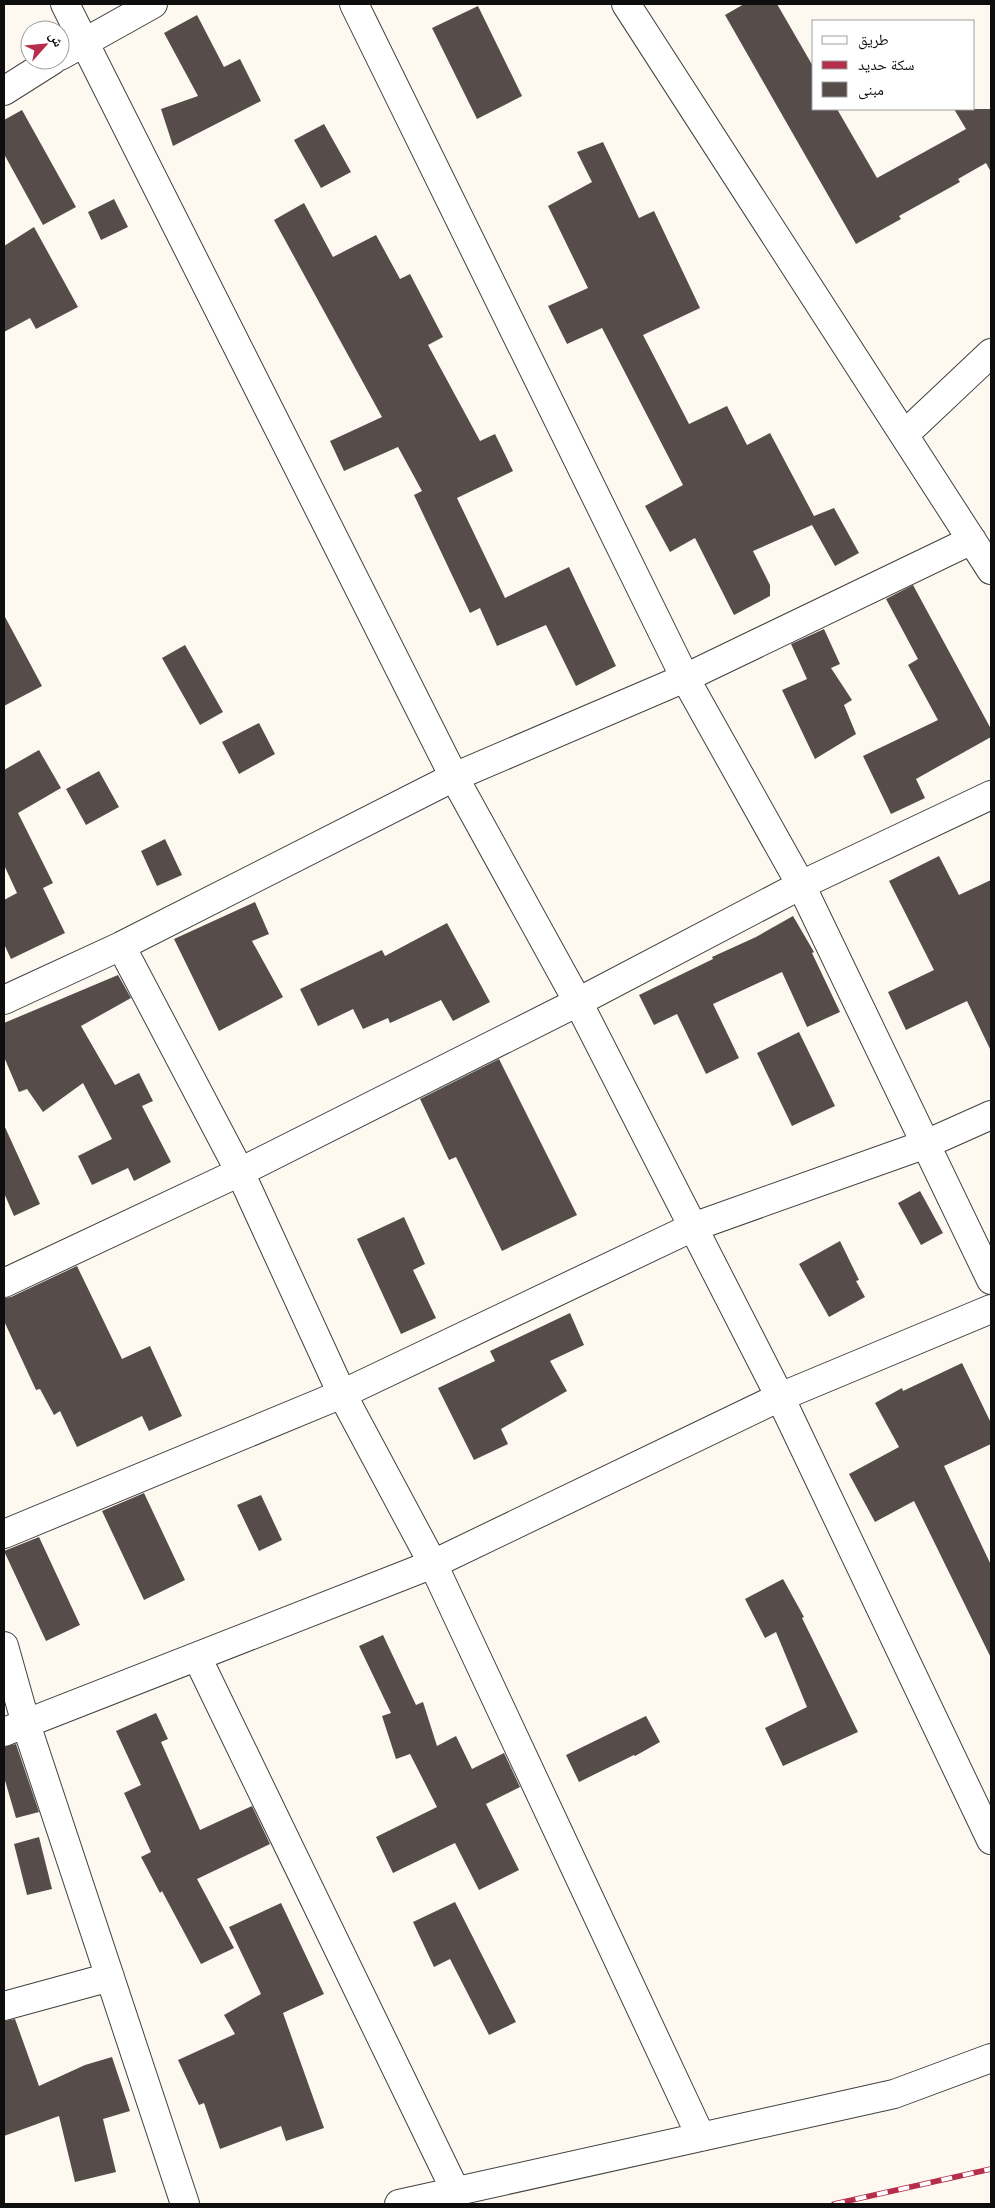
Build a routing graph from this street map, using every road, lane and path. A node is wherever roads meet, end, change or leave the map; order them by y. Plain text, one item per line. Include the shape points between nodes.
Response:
1 (65, 4) edge
2 (153, 4) edge
3 (354, 4) edge
4 (626, 4) edge
5 (84, 41) junction
6 (70, 50) edge
7 (37, 70) edge
8 (4, 91) edge
9 (991, 353) edge
10 (904, 435) junction
11 (972, 540) junction
12 (991, 570) edge
13 (685, 678) junction
14 (454, 777) junction
15 (991, 795) edge
16 (801, 885) junction
17 (121, 946) junction
18 (4, 1000) edge
19 (578, 1002) junction
20 (991, 1115) edge
21 (926, 1144) junction
22 (240, 1172) junction
23 (693, 1227) junction
24 (991, 1280) edge
25 (4, 1283) edge
26 (991, 1309) edge
27 (342, 1394) junction
28 (780, 1397) junction
29 (4, 1534) edge
30 (434, 1564) junction
31 (4, 1646) edge
32 (197, 1657) junction
33 (15, 1728) edge
34 (991, 1840) edge
35 (110, 1977) junction
36 (4, 2006) edge
37 (991, 2058) edge
38 (701, 2137) junction
39 (456, 2192) junction
40 (185, 2204) edge
41 (399, 2204) edge

1 - 5 street
2 - 5 street
3 - 13 street
4 - 10 street
5 - 6 street
5 - 14 street
7 - 8 street
9 - 10 street
10 - 11 street
11 - 12 street
11 - 13 street
13 - 14 street
13 - 16 street
14 - 17 street
14 - 19 street
15 - 16 street
16 - 19 street
16 - 21 street
17 - 18 street
17 - 22 street
19 - 22 street
19 - 23 street
20 - 21 street
21 - 23 street
21 - 24 street
22 - 25 street
22 - 27 street
23 - 27 street
23 - 28 street
26 - 28 street
27 - 29 street
27 - 30 street
28 - 30 street
28 - 34 street
30 - 32 street
30 - 38 street
31 - 33 street
32 - 33 street
32 - 39 street
33 - 35 street
35 - 36 street
35 - 40 street
37 - 38 street via 894,2094
38 - 39 street
39 - 41 street

